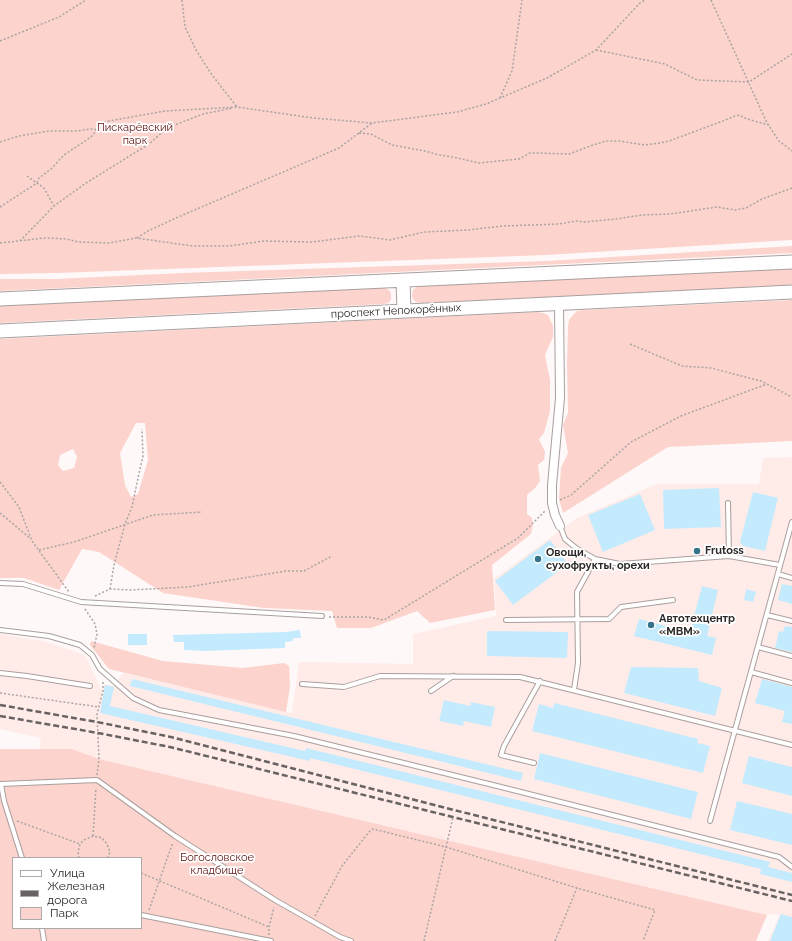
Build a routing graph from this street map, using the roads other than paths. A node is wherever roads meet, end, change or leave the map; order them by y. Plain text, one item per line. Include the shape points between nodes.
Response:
1 (792, 262) edge
2 (403, 280) junction
3 (792, 292) edge
4 (0, 299) edge
5 (559, 304) junction
6 (404, 311) junction
7 (0, 331) edge
8 (728, 503) dead end
9 (792, 522) edge
10 (560, 526) joint
11 (787, 540) junction
12 (792, 541) edge
13 (729, 556) junction
14 (595, 559) junction
15 (780, 565) junction
16 (778, 574) junction
17 (792, 578) edge
18 (0, 583) edge
19 (673, 600) dead end
20 (767, 615) junction
21 (322, 616) road end
22 (578, 619) junction
23 (506, 620) dead end
24 (792, 621) edge
25 (0, 630) edge
26 (758, 647) junction
27 (792, 656) edge
28 (751, 672) junction
29 (0, 673) edge
30 (454, 676) junction
31 (540, 681) junction
32 (792, 683) edge
33 (302, 684) dead end
34 (90, 686) dead end
35 (574, 690) junction
36 (431, 691) dead end
37 (734, 731) junction
38 (792, 745) edge
39 (534, 763) dead end
40 (1, 784) edge
41 (710, 821) dead end
42 (22, 857) edge
43 (792, 867) edge
44 (142, 915) edge
45 (42, 929) edge
46 (44, 941) edge
47 (270, 941) edge
48 (351, 941) edge

1 - 2 main road
2 - 4 main road
2 - 6 main road
3 - 5 main road, проспект Непокорённых
5 - 6 main road, проспект Непокорённых
5 - 10 street via 560,398 552,503 554,515
6 - 7 main road, проспект Непокорённых
8 - 13 lane
9 - 11 lane
10 - 14 lane via 565,539
11 - 12 lane
11 - 15 lane
13 - 14 lane via 620,564
13 - 15 lane
14 - 22 lane via 577,592
15 - 16 lane
16 - 17 lane
16 - 20 lane
18 - 21 lane via 23,584 81,602
19 - 22 lane via 621,607 609,619
20 - 24 lane
20 - 26 lane
22 - 23 lane
22 - 35 lane via 578,663
25 - 43 lane via 49,636 80,645 92,655 100,669 133,698 159,710 294,736 494,785 779,857
26 - 27 lane
26 - 28 lane
28 - 32 lane
28 - 37 lane
29 - 34 lane
30 - 31 lane via 520,677
30 - 33 lane via 380,676 344,687
30 - 36 lane
31 - 35 lane
31 - 39 lane via 504,746 502,755
35 - 37 lane
37 - 38 lane
37 - 41 lane
40 - 42 lane
40 - 48 lane via 97,780 176,836 275,900
44 - 47 lane
45 - 46 lane

